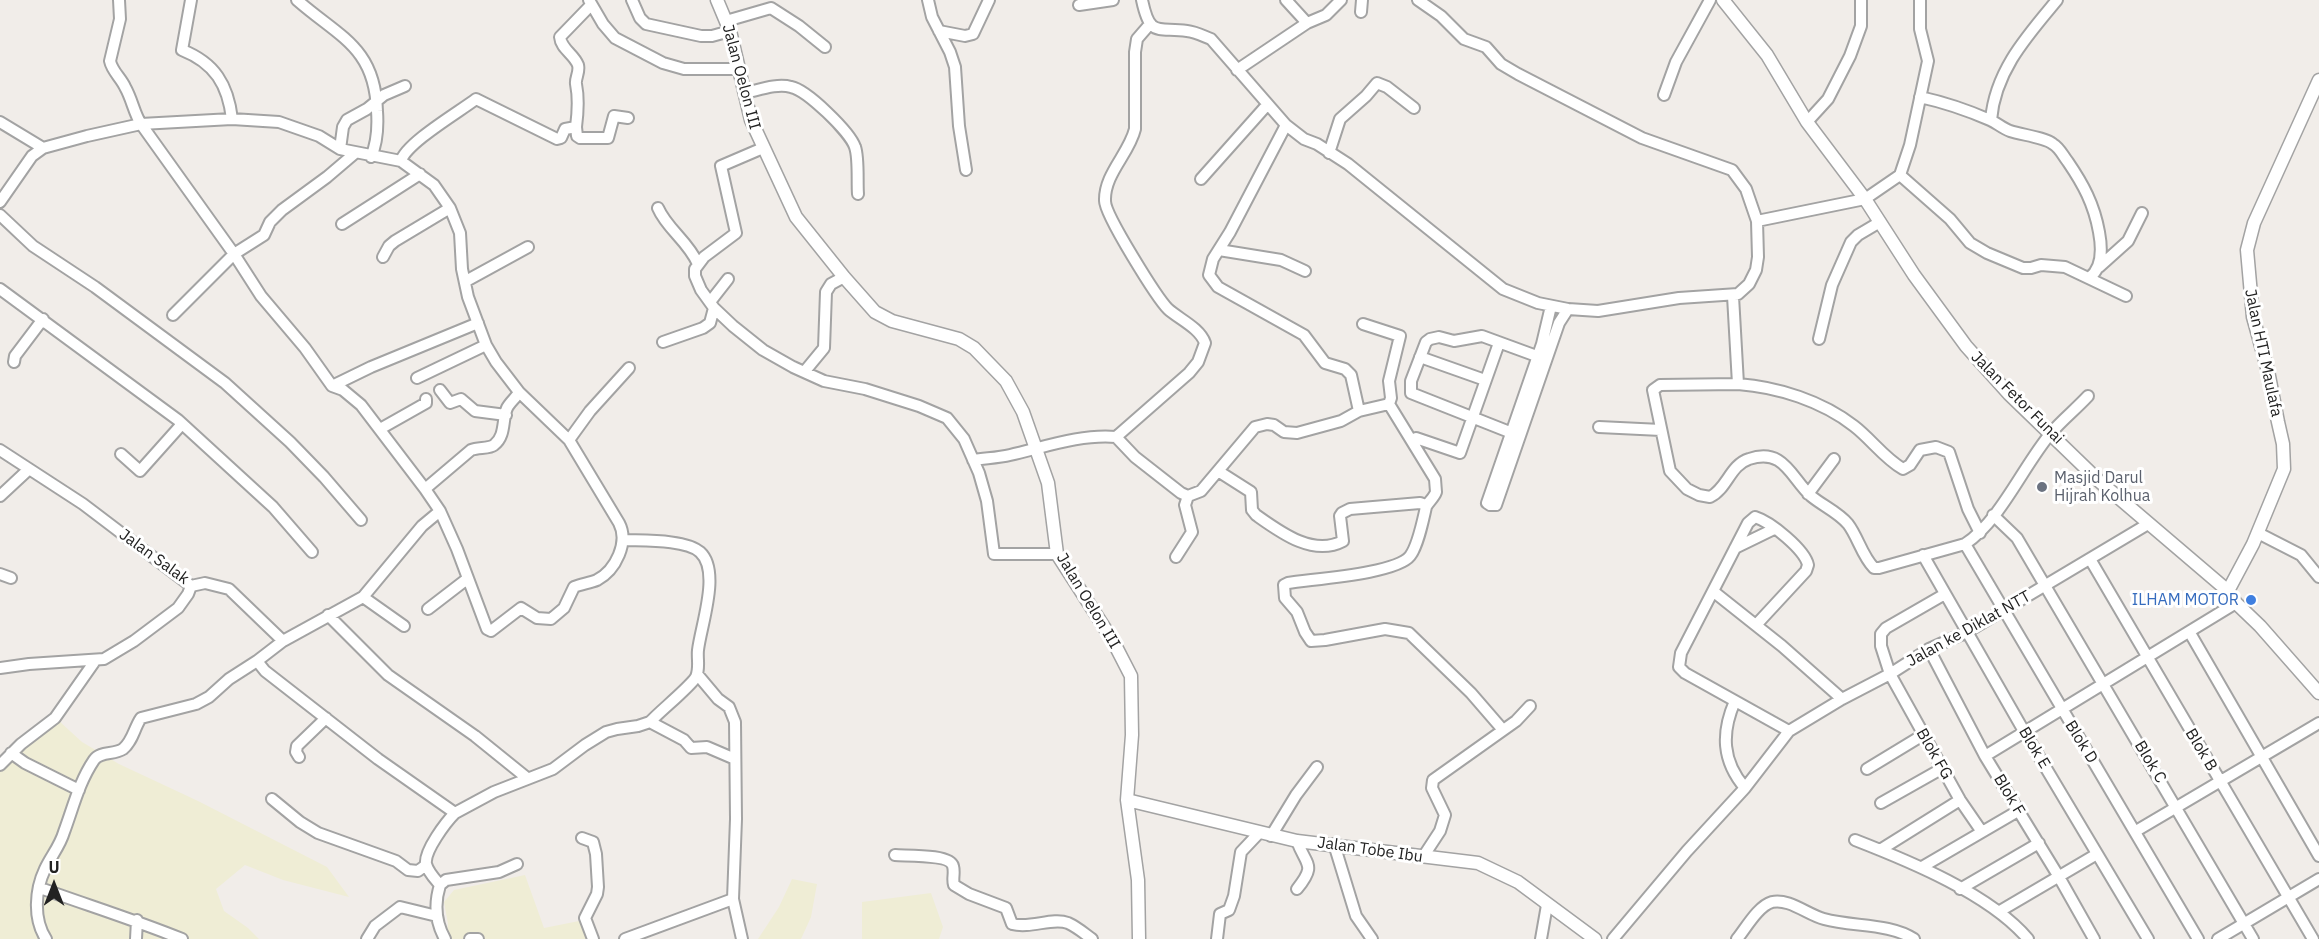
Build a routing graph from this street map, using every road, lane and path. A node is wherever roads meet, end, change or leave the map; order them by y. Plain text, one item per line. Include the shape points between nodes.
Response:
1 (119, 0) edge
2 (191, 0) edge
3 (297, 0) edge
4 (632, 0) edge
5 (717, 0) edge
6 (928, 0) edge
7 (989, 0) edge
8 (1113, 0) edge
9 (1142, 0) edge
10 (1286, 0) edge
11 (1341, 0) edge
12 (1362, 0) edge
13 (1419, 0) edge
14 (1710, 0) edge
15 (1723, 0) edge
16 (1861, 0) edge
17 (1920, 0) edge
18 (2056, 0) edge
19 (590, 3) edge
20 (1079, 5) dead end
21 (1361, 12) dead end
22 (1307, 23) junction
23 (1150, 24) junction
24 (728, 26) junction
25 (939, 31) junction
26 (825, 47) dead end
27 (740, 69) junction
28 (1237, 70) junction
29 (2319, 80) edge
30 (405, 86) dead end
31 (745, 93) junction
32 (1664, 95) dead end
33 (1920, 97) junction
34 (377, 101) junction
35 (1267, 105) junction
36 (1414, 108) dead end
37 (628, 118) dead end
38 (232, 119) junction
39 (1991, 120) junction
40 (0, 122) edge
41 (1808, 122) junction
42 (141, 124) junction
43 (1286, 125) junction
44 (576, 127) junction
45 (43, 148) junction
46 (763, 148) junction
47 (340, 149) junction
48 (1329, 153) junction
49 (354, 154) junction
50 (372, 157) junction
51 (401, 161) junction
52 (966, 170) dead end
53 (420, 174) junction
54 (1900, 175) junction
55 (1201, 179) dead end
56 (858, 194) dead end
57 (1865, 199) junction
58 (0, 202) edge
59 (658, 207) dead end
60 (450, 208) junction
61 (2142, 213) dead end
62 (0, 215) edge
63 (1756, 221) junction
64 (1880, 222) junction
65 (342, 224) dead end
66 (528, 246) dead end
67 (1219, 250) junction
68 (234, 254) junction
69 (383, 257) dead end
70 (698, 264) junction
71 (2099, 267) junction
72 (1305, 271) dead end
73 (844, 277) junction
74 (2089, 278) junction
75 (728, 279) dead end
76 (465, 281) junction
77 (0, 290) edge
78 (1733, 296) junction
79 (2126, 296) dead end
80 (712, 305) junction
81 (1551, 306) junction
82 (1568, 309) junction
83 (173, 315) dead end
84 (43, 319) junction
85 (478, 324) junction
86 (1363, 324) dead end
87 (1819, 339) dead end
88 (663, 342) dead end
89 (1499, 343) junction
90 (486, 345) junction
91 (1420, 357) junction
92 (1542, 358) junction
93 (14, 362) dead end
94 (629, 368) dead end
95 (805, 371) junction
96 (417, 378) dead end
97 (1485, 380) junction
98 (1738, 384) junction
99 (332, 386) junction
100 (440, 390) dead end
101 (519, 392) junction
102 (2088, 396) dead end
103 (426, 399) dead end
104 (1389, 404) junction
105 (1359, 411) junction
106 (506, 415) junction
107 (1472, 417) junction
108 (182, 423) junction
109 (1599, 427) dead end
110 (380, 429) junction
111 (1661, 430) junction
112 (2051, 433) junction
113 (1516, 434) junction
114 (1116, 437) junction
115 (1416, 438) dead end
116 (569, 440) junction
117 (1036, 447) junction
118 (0, 450) edge
119 (121, 454) dead end
120 (1834, 459) dead end
121 (973, 460) junction
122 (28, 470) junction
123 (1218, 471) junction
124 (425, 489) junction
125 (1808, 494) junction
126 (0, 496) edge
127 (1188, 496) junction
128 (1426, 505) junction
129 (440, 511) junction
130 (1993, 515) junction
131 (361, 520) dead end
132 (2148, 524) junction
133 (1774, 529) junction
134 (1980, 533) junction
135 (2258, 533) junction
136 (623, 540) junction
137 (1965, 544) junction
138 (1735, 549) junction
139 (312, 552) dead end
140 (1057, 554) junction
141 (1923, 555) junction
142 (1176, 557) dead end
143 (2090, 559) junction
144 (0, 574) edge
145 (2319, 577) edge
146 (11, 578) dead end
147 (467, 579) junction
148 (191, 586) junction
149 (2045, 586) junction
150 (2228, 591) junction
151 (1714, 592) junction
152 (1945, 594) junction
153 (363, 597) junction
154 (2236, 603) junction
155 (428, 609) dead end
156 (2003, 610) junction
157 (328, 615) junction
158 (1756, 625) junction
159 (404, 626) dead end
160 (1967, 632) junction
161 (2190, 633) junction
162 (283, 641) junction
163 (1929, 649) junction
164 (2147, 659) junction
165 (95, 661) junction
166 (257, 661) junction
167 (0, 668) edge
168 (697, 674) junction
169 (1890, 674) junction
170 (2103, 684) junction
171 (2319, 693) edge
172 (1842, 699) junction
173 (1735, 701) junction
174 (1530, 706) dead end
175 (2061, 710) junction
176 (326, 718) junction
177 (650, 722) junction
178 (2319, 723) edge
179 (1503, 730) junction
180 (1789, 731) junction
181 (2025, 733) junction
182 (1923, 735) junction
183 (11, 753) junction
184 (1986, 756) junction
185 (299, 757) dead end
186 (2262, 757) junction
187 (735, 759) junction
188 (0, 765) edge
189 (1317, 767) dead end
190 (1943, 768) junction
191 (1867, 769) dead end
192 (527, 778) junction
193 (2219, 781) junction
194 (1745, 788) junction
195 (79, 790) junction
196 (272, 799) dead end
197 (1127, 800) junction
198 (1960, 800) junction
199 (1881, 803) dead end
200 (2176, 806) junction
201 (2018, 811) junction
202 (455, 813) junction
203 (2136, 831) junction
204 (1982, 832) junction
205 (1265, 835) junction
206 (582, 838) dead end
207 (1855, 840) dead end
208 (1297, 841) junction
209 (2039, 843) junction
210 (1334, 844) junction
211 (1880, 850) junction
212 (2097, 854) junction
213 (895, 855) dead end
214 (2319, 856) edge
215 (1423, 857) junction
216 (517, 864) dead end
217 (426, 865) junction
218 (1922, 867) junction
219 (2059, 877) junction
220 (2319, 879) edge
221 (440, 885) junction
222 (40, 888) junction
223 (1297, 889) dead end
224 (1960, 889) junction
225 (2289, 898) junction
226 (733, 899) junction
227 (1547, 905) junction
228 (2000, 911) junction
229 (437, 916) junction
230 (137, 920) junction
231 (2244, 923) junction
232 (630, 938) edge
233 (45, 939) edge
234 (136, 939) edge
235 (182, 939) edge
236 (367, 939) edge
237 (445, 939) edge
238 (470, 939) edge
239 (478, 939) edge
240 (593, 939) edge
241 (742, 939) edge
242 (1092, 939) edge
243 (1139, 939) edge
244 (1217, 939) edge
245 (1372, 939) edge
246 (1541, 939) edge
247 (1595, 939) edge
248 (1613, 939) edge
249 (1737, 939) edge
250 (1914, 939) edge
251 (2028, 939) edge
252 (2094, 939) edge
253 (2148, 939) edge
254 (2198, 939) edge
255 (2218, 939) edge
256 (2253, 939) edge
257 (2313, 939) edge

1 - 42 street via 111,67 126,88
2 - 38 street via 181,49 204,61 218,76 229,99
3 - 34 street via 364,58
4 - 24 street via 646,24 701,36 712,36
5 - 24 street, Jalan Oelon III
6 - 25 street
7 - 25 street via 973,34
8 - 20 street
9 - 23 street
10 - 22 street
11 - 22 street via 1326,15
12 - 21 street
13 - 63 street via 1464,39 1486,47 1496,60 1518,74 1642,138 1732,170 1746,189
14 - 32 street via 1676,62
15 - 41 street, Jalan Fetor Funai via 1767,55
16 - 41 street via 1861,26 1850,56 1828,99
17 - 33 street via 1920,29 1928,56
18 - 39 street via 2007,65
19 - 27 street via 615,38 663,63 684,69
19 - 44 street via 560,37 577,63
22 - 28 street
23 - 28 street via 1159,30 1185,31 1211,39
23 - 114 street via 1137,39 1135,52 1133,136 1111,178 1106,207 1166,307 1200,333 1205,343 1189,373
24 - 26 street via 771,8
24 - 27 street, Jalan Oelon III
25 - 52 street via 955,67
27 - 31 street, Jalan Oelon III
28 - 35 street
29 - 135 street, Jalan HTI Maulafa via 2261,207 2247,250 2253,316 2284,457 2283,475
30 - 34 street
31 - 46 street, Jalan Oelon III
31 - 56 street via 786,86 807,95 843,130 855,148
33 - 39 street
33 - 54 street
34 - 47 street via 347,120
34 - 50 street
35 - 43 street
35 - 55 street
36 - 48 street via 1377,83 1340,119
37 - 44 street via 614,116 608,138 580,138
38 - 42 street
38 - 47 street via 298,127
39 - 71 street via 2007,130 2053,143 2076,173 2095,214 2100,239
40 - 45 street
41 - 57 street, Jalan Fetor Funai
42 - 45 street
42 - 68 street
43 - 48 street
43 - 67 street
44 - 51 street via 565,129 557,139 476,99 418,139
45 - 58 street via 32,156
46 - 70 street via 721,166 736,233
46 - 73 street, Jalan Oelon III via 791,210
47 - 49 street
48 - 81 street via 1348,164 1503,289
49 - 50 street
49 - 68 street via 282,210 264,235
50 - 51 street
51 - 53 street
53 - 60 street via 434,185
53 - 65 street
54 - 57 street
54 - 74 street via 1941,210 1970,243 1987,253 2023,268 2055,265
57 - 63 street
57 - 64 street, Jalan Fetor Funai
59 - 70 street via 663,220 684,240
60 - 69 street via 388,246
60 - 76 street via 460,233
61 - 71 street via 2128,241
62 - 131 street via 33,246 225,383 297,449
63 - 78 street via 1756,270 1744,290
64 - 87 street via 1851,242 1832,285
64 - 112 street, Jalan Fetor Funai via 1966,346
66 - 76 street
67 - 72 street via 1281,260
67 - 105 street via 1209,271 1212,280 1304,335 1325,363 1348,371
68 - 83 street
68 - 99 street via 261,296
70 - 80 street via 695,276
71 - 74 street
73 - 95 street via 825,292 824,348
73 - 117 street, Jalan Oelon III via 882,316 959,339 974,348 1012,390
74 - 79 street
75 - 80 street
76 - 85 street
77 - 84 street
78 - 82 street via 1679,298 1598,311
78 - 98 street
80 - 88 street via 710,323
80 - 95 street via 764,350
81 - 82 street
81 - 92 street
82 - 92 street
84 - 93 street
84 - 108 street
85 - 90 street
85 - 99 street
86 - 104 street via 1400,336 1389,381
89 - 91 street via 1482,336 1455,341 1430,339
89 - 92 street
89 - 97 street
90 - 96 street
90 - 101 street
91 - 97 street
91 - 107 street via 1410,381 1411,393
92 - 113 street
94 - 116 street
95 - 121 street via 824,381 865,389 947,418 964,439
97 - 107 street
98 - 111 street via 1654,387
98 - 134 street via 1760,386 1825,407 1903,469 1920,450 1945,449
99 - 110 street via 350,394
100 - 106 street via 450,403 460,399 475,411
101 - 106 street
101 - 116 street
102 - 112 street
103 - 110 street via 420,407
104 - 105 street
104 - 128 street via 1435,479 1436,492
105 - 123 street via 1341,421 1298,433 1284,432 1275,425 1255,427
106 - 124 street via 494,446 471,450
107 - 113 street
107 - 115 street via 1460,453
108 - 119 street via 140,471
108 - 139 street via 273,507
109 - 111 street
110 - 124 street
111 - 125 street via 1670,471 1686,489 1699,495 1714,495 1739,464 1763,457 1785,465
112 - 130 street
112 - 132 street, Jalan Fetor Funai
113 - 113 street via 1487,503 1490,505 1496,505
114 - 117 street
114 - 127 street via 1135,457
116 - 136 street via 620,523
117 - 121 street via 1009,456
117 - 140 street, Jalan Oelon III via 1050,492
118 - 122 street, Jalan Salak
120 - 125 street
121 - 140 street via 987,501 994,554
122 - 126 street
122 - 148 street, Jalan Salak via 83,504
123 - 127 street via 1201,491
123 - 128 street via 1251,492 1256,515 1307,545 1341,542 1340,516 1350,509
124 - 129 street
125 - 141 street via 1847,523 1874,568
127 - 142 street via 1185,505 1192,532
128 - 179 street via 1411,554 1405,560 1332,579 1288,583 1284,585 1284,595 1311,641 1384,629 1409,633
129 - 147 street
129 - 153 street via 422,526
130 - 134 street
130 - 149 street, Blok C via 2018,538
132 - 143 street, Jalan ke Diklat NTT
132 - 150 street, Jalan Fetor Funai
133 - 138 street
133 - 138 street via 1760,519 1752,519
133 - 158 street via 1804,555 1808,565
134 - 137 street
135 - 145 street via 2301,555
135 - 150 street, Jalan HTI Maulafa
136 - 147 street via 609,572 574,587 562,612 549,621 521,608 488,631
136 - 168 street via 686,546 705,559 710,576
137 - 141 street
137 - 156 street, Blok D
138 - 151 street
140 - 197 street, Jalan Oelon III via 1131,676
141 - 152 street, Blok E
143 - 149 street, Jalan ke Diklat NTT
143 - 164 street, Blok B
144 - 146 street
147 - 155 street
148 - 162 street, Jalan Salak via 205,583 229,590
148 - 165 street via 178,608 118,652
149 - 156 street, Jalan ke Diklat NTT
149 - 170 street, Blok C
150 - 154 street, Jalan Fetor Funai
151 - 158 street
151 - 173 street via 1681,653 1679,667
152 - 160 street, Blok E
152 - 169 street, Blok FG via 1883,631 1881,646
153 - 157 street
153 - 159 street
154 - 161 street
154 - 171 street, Jalan Fetor Funai
156 - 160 street, Jalan ke Diklat NTT
156 - 175 street, Blok D
157 - 162 street
157 - 192 street via 388,675
158 - 172 street
160 - 163 street, Jalan ke Diklat NTT
160 - 181 street, Blok E
161 - 164 street
161 - 186 street
162 - 166 street
163 - 169 street, Jalan ke Diklat NTT
163 - 184 street, Blok F
164 - 170 street
164 - 193 street, Blok B
165 - 167 street
165 - 183 street via 55,718
166 - 176 street
166 - 195 street via 196,704 141,717 124,748 96,757
168 - 177 street
168 - 187 street via 733,713
169 - 172 street, Jalan ke Diklat NTT
169 - 182 street, Blok FG
170 - 175 street
170 - 200 street, Blok C
172 - 180 street, Jalan ke Diklat NTT
173 - 180 street
173 - 194 street via 1726,734 1726,753 1733,774
174 - 179 street
175 - 181 street
175 - 203 street, Blok D
176 - 185 street via 297,746
176 - 202 street
177 - 187 street via 684,740 691,748 707,747
177 - 192 street via 606,732 553,769
178 - 186 street
179 - 215 street via 1433,780 1432,788 1445,815
180 - 194 street, Jalan ke Diklat NTT
181 - 184 street
181 - 212 street, Blok E
182 - 190 street, Blok FG
182 - 191 street
183 - 188 street
183 - 195 street
184 - 201 street, Blok F
186 - 193 street
186 - 214 street
187 - 226 street
189 - 205 street
190 - 198 street, Blok FG
190 - 199 street
192 - 202 street
193 - 200 street
193 - 225 street, Blok B
194 - 248 street, Jalan ke Diklat NTT
195 - 222 street
196 - 217 street via 318,833 396,861 408,870 418,871
197 - 205 street, Jalan Tobe Ibu
197 - 243 street, Jalan Oelon III via 1138,889
198 - 204 street, Blok FG
198 - 211 street
200 - 203 street
200 - 231 street, Blok C
201 - 204 street
201 - 209 street, Blok F
202 - 217 street via 435,839
203 - 254 street, Blok D
204 - 218 street
205 - 208 street, Jalan Tobe Ibu
205 - 244 street via 1240,852 1234,896 1228,910 1220,914
206 - 240 street via 592,842 596,854 597,894 585,918
207 - 211 street
208 - 210 street, Jalan Tobe Ibu
208 - 223 street via 1310,867
209 - 219 street, Blok F
209 - 224 street
210 - 215 street, Jalan Tobe Ibu
210 - 245 street via 1356,916
211 - 218 street
212 - 219 street
212 - 253 street, Blok E
213 - 242 street via 950,861 954,885 1006,908 1012,924 1021,927 1057,921
215 - 227 street, Jalan Tobe Ibu via 1497,870
216 - 221 street
217 - 221 street
218 - 224 street
219 - 228 street
219 - 252 street, Blok F
220 - 225 street
221 - 229 street
222 - 230 street via 109,914
222 - 233 street via 36,912
224 - 228 street
225 - 231 street
225 - 257 street, Blok B
226 - 232 street
226 - 241 street
227 - 246 street
227 - 247 street, Jalan Tobe Ibu
228 - 251 street
229 - 236 street via 400,907 375,926
229 - 237 street
230 - 234 street
230 - 235 street
231 - 255 street
231 - 256 street, Blok C
238 - 239 street
249 - 250 street via 1761,909 1777,902 1820,918 1898,931

